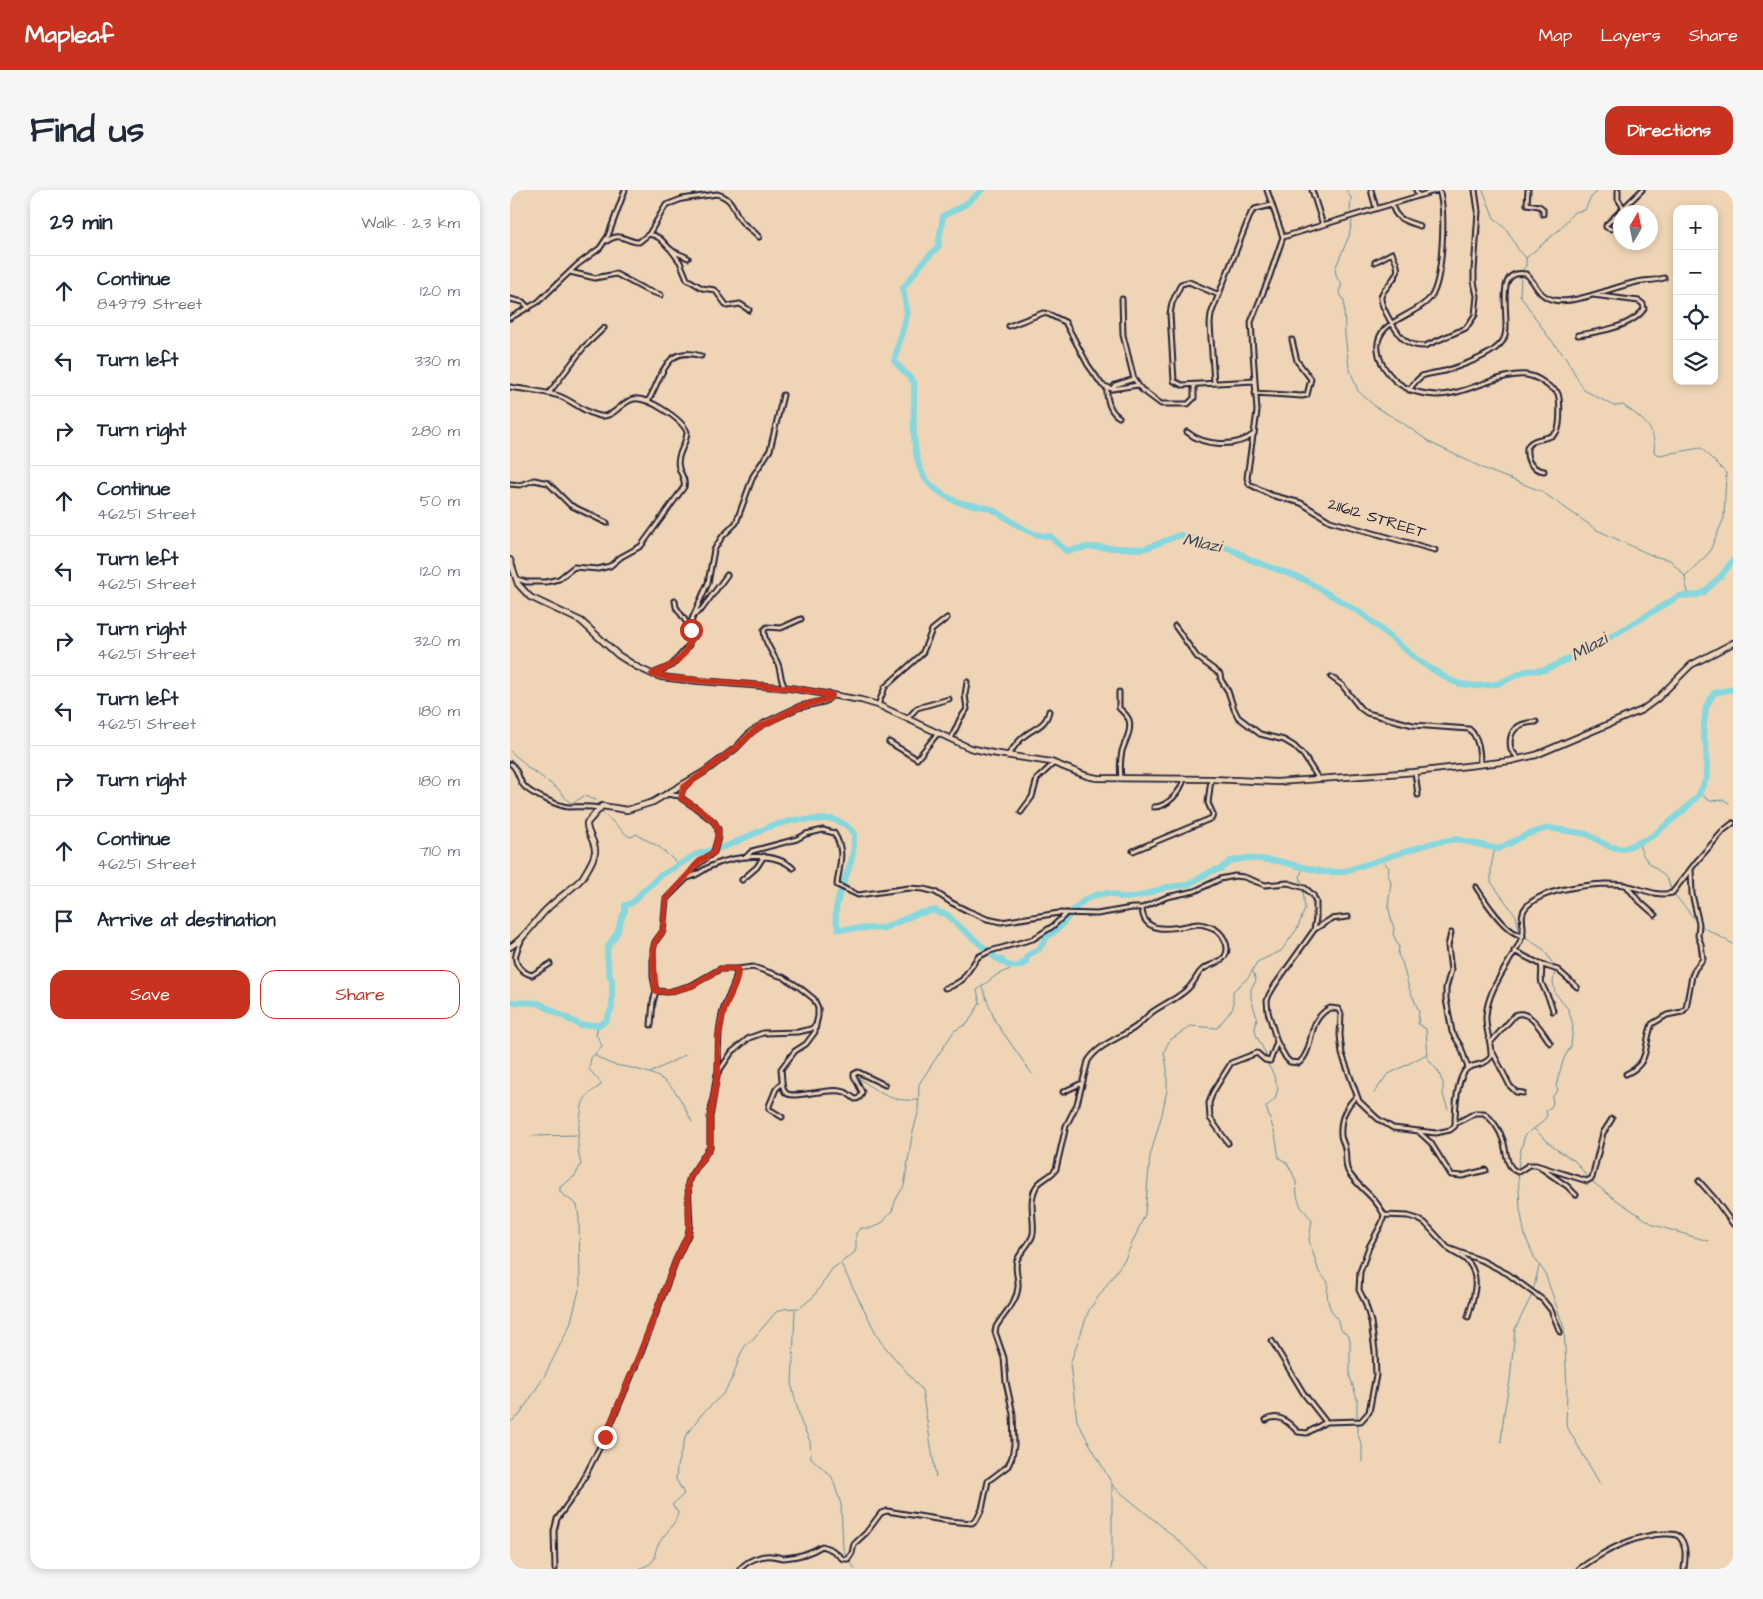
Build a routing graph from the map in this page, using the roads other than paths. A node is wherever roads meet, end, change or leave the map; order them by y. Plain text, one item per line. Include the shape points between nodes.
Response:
1 (625, 190) edge
2 (1268, 190) edge
3 (1312, 190) edge
4 (1371, 190) edge
5 (1416, 190) edge
6 (1439, 190) edge
7 (1475, 190) edge
8 (1528, 190) edge
9 (1618, 190) edge
10 (1642, 190) edge
11 (1418, 196) junction
12 (1392, 204) junction
13 (1272, 205) junction
14 (1622, 205) edge
15 (1625, 205) edge
16 (1376, 208) junction
17 (1543, 214) dead end
18 (1613, 218) edge
19 (1323, 225) junction
20 (1420, 226) dead end
21 (1610, 230) dead end
22 (649, 234) junction
23 (758, 237) dead end
24 (1283, 237) junction
25 (604, 243) junction
26 (671, 250) junction
27 (688, 258) dead end
28 (1375, 262) dead end
29 (569, 272) junction
30 (1664, 278) dead end
31 (661, 295) dead end
32 (1219, 295) junction
33 (1592, 295) junction
34 (510, 299) edge
35 (1122, 299) dead end
36 (530, 308) junction
37 (748, 310) dead end
38 (510, 318) edge
39 (1392, 323) junction
40 (1009, 326) dead end
41 (604, 328) dead end
42 (1578, 334) dead end
43 (1292, 340) dead end
44 (701, 356) dead end
45 (1134, 379) junction
46 (1254, 381) junction
47 (1214, 384) junction
48 (1194, 385) junction
49 (1138, 386) junction
50 (510, 387) edge
51 (1107, 388) junction
52 (1112, 389) junction
53 (1409, 390) junction
54 (1255, 392) junction
55 (549, 393) junction
56 (783, 395) dead end
57 (648, 401) junction
58 (1119, 417) dead end
59 (1187, 432) dead end
60 (1254, 434) junction
61 (1544, 471) dead end
62 (510, 484) edge
63 (607, 523) dead end
64 (1435, 550) dead end
65 (510, 563) edge
66 (728, 575) dead end
67 (516, 579) junction
68 (675, 601) dead end
69 (694, 614) junction
70 (801, 618) dead end
71 (947, 618) dead end
72 (1175, 626) dead end
73 (691, 630) junction
74 (1733, 643) edge
75 (652, 674) junction
76 (1331, 677) dead end
77 (967, 682) dead end
78 (785, 688) junction
79 (1120, 692) dead end
80 (832, 695) junction
81 (949, 699) dead end
82 (878, 704) junction
83 (1048, 711) dead end
84 (908, 718) junction
85 (1536, 722) dead end
86 (938, 733) junction
87 (951, 739) junction
88 (889, 742) dead end
89 (1007, 756) junction
90 (1520, 759) junction
91 (1054, 762) junction
92 (511, 764) edge
93 (1480, 764) junction
94 (704, 772) junction
95 (1415, 772) junction
96 (1121, 778) junction
97 (1318, 778) junction
98 (1184, 779) junction
99 (1211, 779) junction
100 (666, 794) junction
101 (1418, 794) dead end
102 (680, 796) junction
103 (1154, 807) dead end
104 (599, 808) junction
105 (1021, 812) dead end
106 (1733, 823) edge
107 (1134, 851) dead end
108 (764, 856) junction
109 (746, 857) junction
110 (793, 868) dead end
111 (1691, 868) junction
112 (686, 878) junction
113 (742, 880) dead end
114 (1625, 885) junction
115 (1476, 887) dead end
116 (1142, 908) junction
117 (1068, 913) junction
118 (1655, 915) dead end
119 (1348, 917) dead end
120 (1314, 930) junction
121 (1452, 933) dead end
122 (523, 936) junction
123 (1522, 936) junction
124 (510, 946) edge
125 (1514, 951) junction
126 (550, 964) dead end
127 (1540, 964) junction
128 (738, 969) junction
129 (1577, 987) dead end
130 (944, 988) dead end
131 (656, 991) junction
132 (1553, 1011) dead end
133 (816, 1025) junction
134 (651, 1026) dead end
135 (1277, 1042) junction
136 (1490, 1043) junction
137 (1550, 1043) dead end
138 (1491, 1049) junction
139 (1468, 1068) junction
140 (718, 1073) junction
141 (1626, 1074) dead end
142 (782, 1082) junction
143 (1082, 1083) junction
144 (885, 1085) dead end
145 (1063, 1092) dead end
146 (1523, 1093) dead end
147 (1357, 1096) junction
148 (782, 1117) dead end
149 (1612, 1119) dead end
150 (1455, 1124) junction
151 (1418, 1131) junction
152 (1228, 1143) dead end
153 (1536, 1165) junction
154 (1486, 1170) dead end
155 (1698, 1182) dead end
156 (1576, 1195) dead end
157 (1384, 1215) junction
158 (1733, 1224) edge
159 (1448, 1248) junction
160 (1468, 1317) dead end
161 (1560, 1332) dead end
162 (1272, 1341) dead end
163 (1266, 1420) dead end
164 (1326, 1422) junction
165 (554, 1569) edge
166 (740, 1569) edge
167 (1579, 1569) edge
168 (1684, 1569) edge

1 - 25 street
2 - 13 street
3 - 19 street
4 - 16 street
5 - 11 street
6 - 11 street
6 - 39 street via 1443,219 1437,283 1426,302
7 - 39 street via 1478,210 1474,282 1477,304 1472,322 1457,333 1419,346 1400,337
8 - 17 street via 1527,204 1541,207
9 - 14 street
10 - 15 street
11 - 12 street
12 - 16 street
12 - 20 street via 1396,216
13 - 24 street
13 - 32 street via 1251,213
16 - 19 street
18 - 21 street via 1606,225
19 - 24 street
22 - 23 street via 666,205 717,194 732,203 743,223
22 - 25 street via 639,242 616,236
22 - 26 street via 663,240
24 - 46 street via 1251,322
25 - 29 street
26 - 27 street
26 - 37 street via 689,281 704,289 715,290 727,306 740,304
28 - 39 street via 1392,253 1398,265 1398,272 1382,292 1381,300
29 - 31 street via 595,278 616,274
29 - 36 street
30 - 33 street via 1636,282
32 - 47 street via 1210,319
32 - 48 street via 1186,282 1180,284 1172,303 1174,381
33 - 42 street via 1639,301 1644,304 1644,309 1637,316 1609,329
33 - 53 street via 1554,300 1537,290 1526,274 1511,276 1506,287 1503,342 1489,353 1462,365 1421,376
34 - 36 street via 523,302
35 - 45 street via 1124,335
36 - 38 street
39 - 53 street via 1379,339 1379,356 1390,376
40 - 51 street via 1043,313 1061,319 1069,327 1088,365
41 - 55 street via 584,347
43 - 54 street via 1297,361 1311,379 1307,395
44 - 57 street via 686,354 668,362
45 - 49 street
45 - 52 street
46 - 47 street
46 - 54 street
47 - 48 street
48 - 49 street via 1191,402 1167,406
49 - 52 street
50 - 55 street
51 - 52 street
51 - 58 street via 1109,403
53 - 61 street via 1436,395 1509,377 1523,375 1538,379 1558,393 1556,433 1532,442 1527,448 1530,464
54 - 60 street
55 - 57 street via 601,416 612,414 634,399
56 - 69 street via 770,450 749,486 736,523 714,550 708,583
57 - 67 street via 681,422 687,432 679,463 685,481 684,487 641,546 610,566 598,569 574,567 560,579 546,582
59 - 60 street via 1200,440 1227,443 1241,442
60 - 64 street, 211612 STREET via 1248,484 1271,495 1301,502 1330,521
62 - 63 street via 520,485 534,480 548,483 570,505
65 - 67 street
66 - 69 street
67 - 75 street via 530,597 581,621 618,655
68 - 73 street
69 - 73 street
70 - 78 street via 781,628 767,627 764,630
71 - 82 street via 934,627 922,654 885,687
72 - 97 street via 1197,657 1220,674 1238,717 1260,734 1294,746
73 - 75 street via 689,645 675,663
74 - 90 street via 1691,665 1642,710
75 - 78 street
76 - 93 street via 1367,713 1413,725 1469,729 1476,739
77 - 87 street via 966,709
78 - 80 street
79 - 96 street via 1119,708 1128,717 1130,726 1121,758
80 - 82 street
80 - 94 street via 757,728
81 - 84 street via 917,708
82 - 84 street
83 - 89 street via 1045,722 1022,737
84 - 86 street
85 - 90 street via 1520,725 1514,730 1511,750
86 - 87 street
86 - 88 street via 917,759
87 - 89 street via 980,751
89 - 91 street
90 - 93 street
91 - 96 street via 1087,776
91 - 105 street via 1037,779 1032,798
92 - 104 street via 525,788 543,798 563,806
93 - 95 street
94 - 100 street
94 - 102 street via 684,787
95 - 97 street
95 - 101 street
96 - 98 street
97 - 99 street via 1277,782
98 - 99 street
98 - 103 street via 1169,801
99 - 107 street via 1207,800 1212,818
100 - 102 street
100 - 104 street via 630,810
102 - 112 street via 716,825 718,837 714,850
104 - 122 street via 587,823 595,850 585,873
106 - 111 street
108 - 109 street
108 - 110 street
108 - 113 street
109 - 112 street via 719,863
109 - 117 street via 752,851 823,830 834,833 842,852 837,885 858,896 909,888 924,889 968,911 1001,922
111 - 114 street via 1672,894 1650,893
111 - 141 street via 1703,959 1692,976 1688,1006 1682,1012 1652,1024 1643,1060 1638,1068
112 - 131 street via 666,899 663,931 654,945
114 - 118 street
114 - 123 street via 1566,888 1544,895 1524,909
115 - 123 street via 1498,920
116 - 117 street via 1097,914
116 - 120 street via 1220,879 1240,876 1265,885 1288,883 1308,890 1316,902
116 - 143 street via 1145,920 1154,927 1172,929 1202,924 1215,928 1223,937 1226,954 1200,972 1193,984 1177,997 1091,1055
117 - 130 street via 1033,939 978,957 962,980
119 - 120 street via 1331,919
120 - 135 street via 1268,998 1267,1010
121 - 139 street via 1448,946 1451,970 1446,999 1452,1032
122 - 124 street
122 - 126 street via 514,959 519,967 532,975
123 - 125 street
125 - 127 street
125 - 136 street via 1495,984 1487,1009
127 - 129 street via 1558,970
127 - 132 street via 1542,984
128 - 131 street via 720,969 692,986 668,992
128 - 133 street via 760,968 799,987 817,1006
128 - 140 street via 720,1024
131 - 134 street
133 - 140 street via 804,1031 756,1035 738,1046
133 - 142 street via 806,1044 781,1069
135 - 147 street via 1288,1061 1299,1064 1306,1054 1319,1016 1330,1008 1338,1009 1341,1014 1341,1047
135 - 152 street via 1270,1061 1256,1053 1230,1063 1213,1092 1209,1103 1210,1118
136 - 137 street via 1520,1013 1528,1015
136 - 138 street
138 - 139 street via 1489,1060
138 - 146 street via 1510,1086
139 - 150 street via 1458,1090
140 - 165 street via 710,1117 710,1147 688,1184 689,1232 608,1431 579,1488 557,1519
142 - 144 street via 788,1094 832,1090 845,1092 855,1099 862,1092 854,1076 856,1072
142 - 148 street via 768,1106
143 - 145 street
143 - 166 street via 1078,1104 1066,1126 1056,1169 1035,1191 1032,1236 1016,1265 1016,1297 996,1327 1014,1414 1014,1446 1008,1466 988,1481 984,1505 977,1519 972,1523 956,1522 884,1512 854,1544 848,1559 822,1546 784,1558 766,1556 755,1559
147 - 151 street via 1389,1127
147 - 157 street via 1348,1105 1343,1118 1341,1137 1346,1165
149 - 153 street via 1603,1133 1590,1180
150 - 151 street via 1445,1132
150 - 153 street via 1475,1112 1484,1113 1501,1134 1512,1168 1518,1172 1529,1165
151 - 154 street via 1431,1143 1451,1175 1462,1176
153 - 156 street
155 - 158 street
157 - 159 street via 1408,1216 1426,1223
157 - 164 street via 1361,1267 1359,1284 1370,1318 1375,1351 1376,1375 1371,1405 1361,1421
159 - 160 street via 1466,1260 1475,1279
159 - 161 street via 1496,1266 1522,1284 1552,1310
162 - 164 street via 1304,1394
163 - 164 street via 1280,1417 1304,1433
167 - 168 street via 1617,1546 1645,1536 1670,1534 1682,1540

